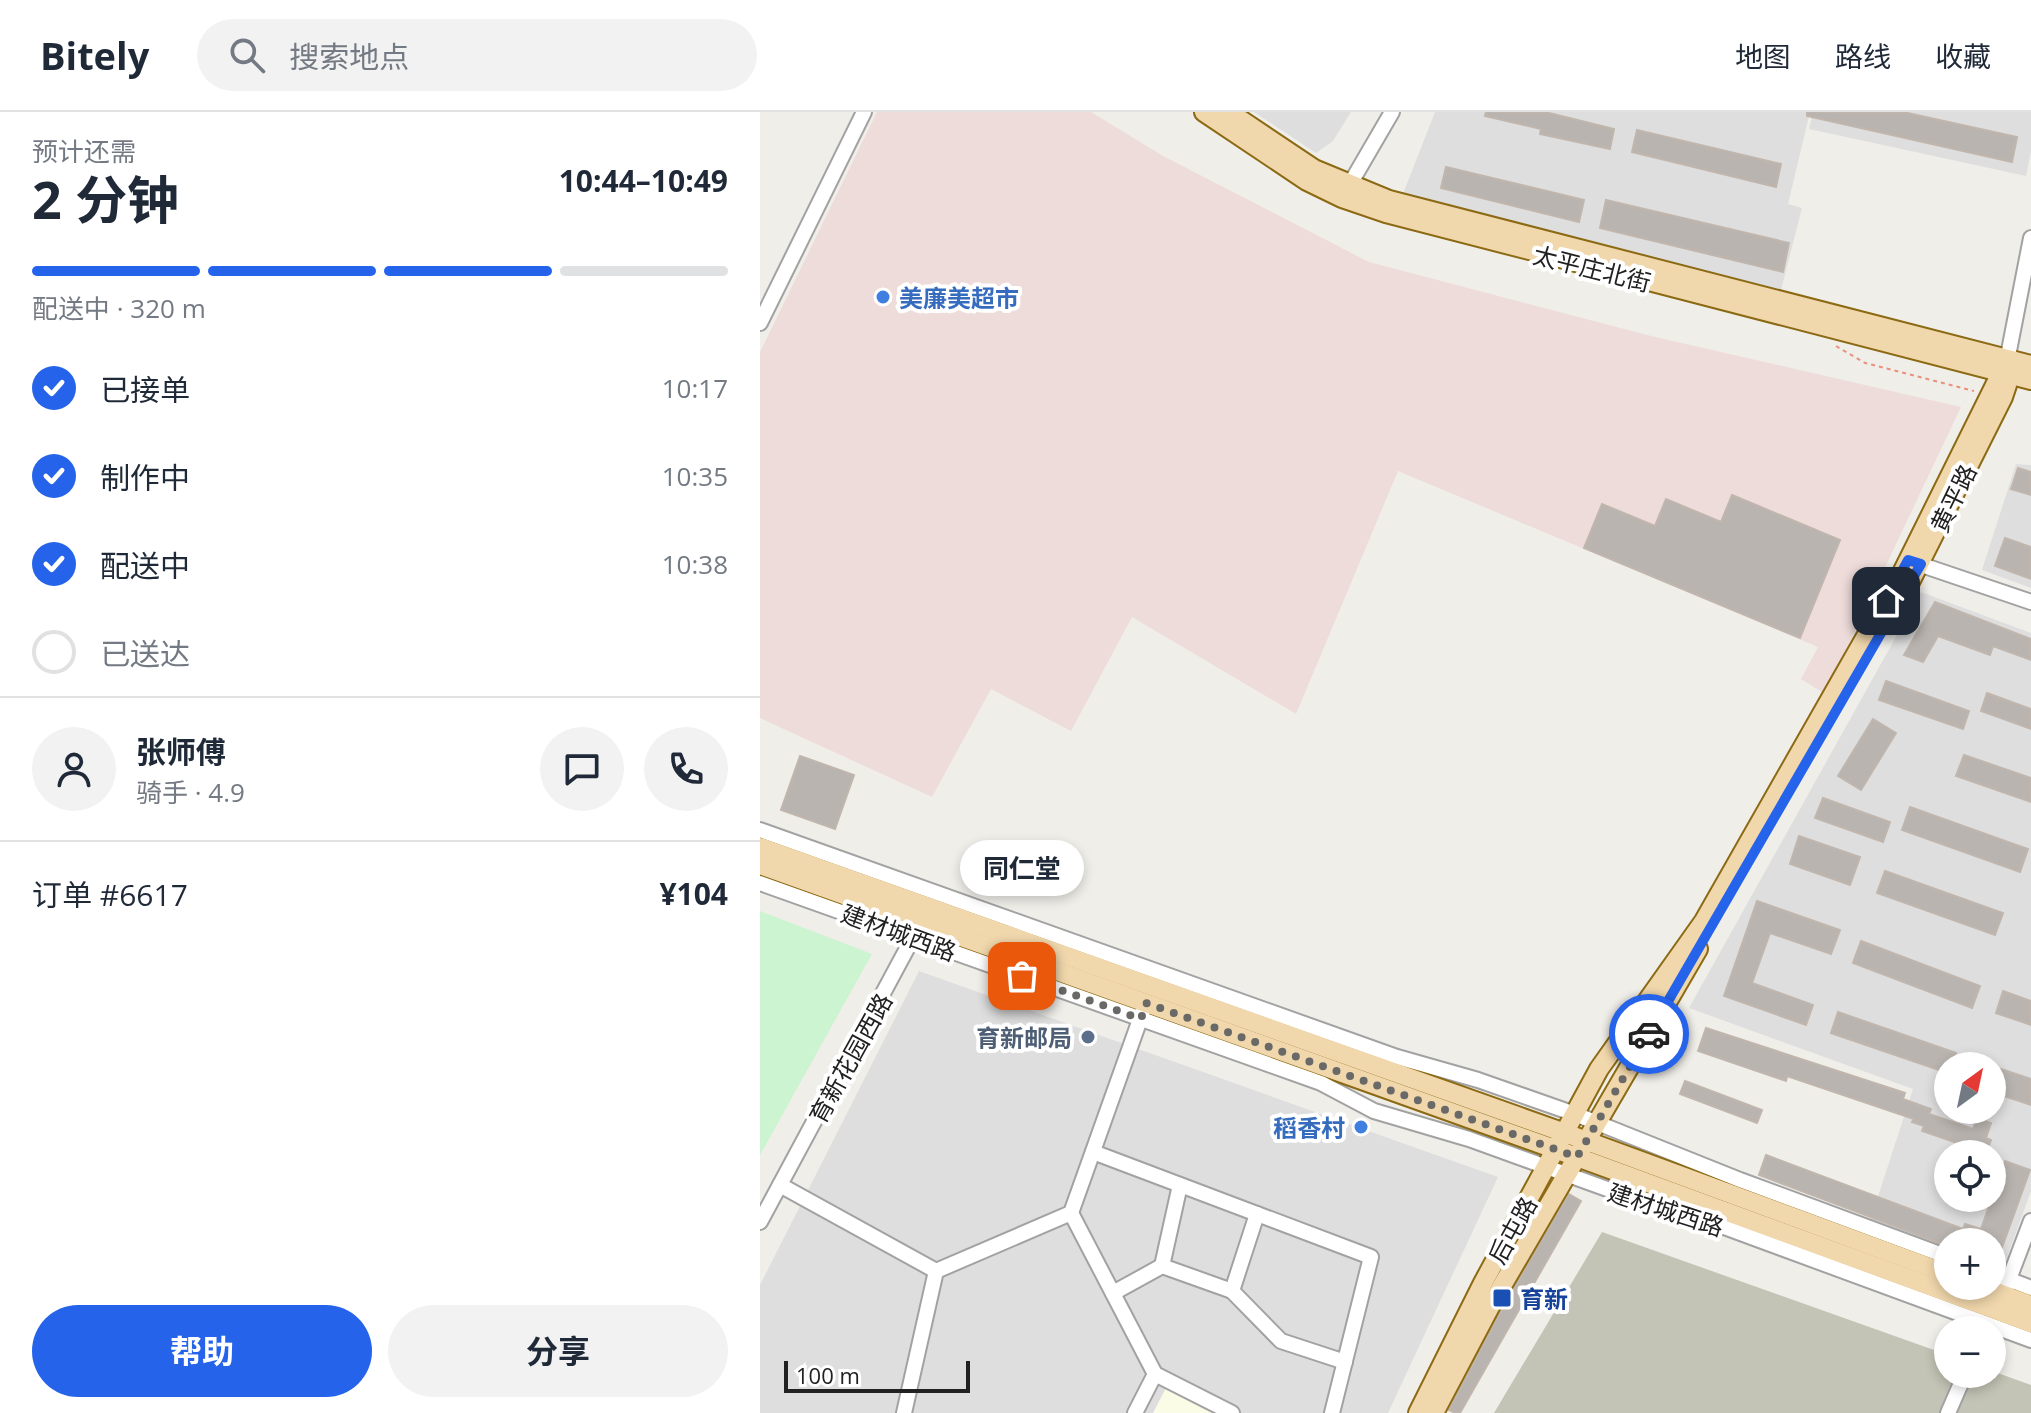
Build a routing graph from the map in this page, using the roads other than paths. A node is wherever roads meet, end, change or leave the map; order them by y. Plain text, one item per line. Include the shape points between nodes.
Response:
1 (1204, 112) edge
2 (1229, 112) edge
3 (1392, 112) edge
4 (860, 114) edge
5 (1346, 192) junction
6 (2031, 238) edge
7 (760, 323) edge
8 (2031, 365) edge
9 (2005, 370) junction
10 (2031, 380) edge
11 (1914, 562) junction
12 (2031, 602) edge
13 (760, 830) edge
14 (760, 847) edge
15 (760, 865) edge
16 (760, 883) edge
17 (923, 914) junction
18 (1143, 1011) junction
19 (1575, 1114) junction
20 (1597, 1123) junction
21 (1565, 1133) junction
22 (1582, 1149) junction
23 (1556, 1150) junction
24 (1093, 1152) junction
25 (1546, 1167) junction
26 (1567, 1175) junction
27 (780, 1185) junction
28 (1180, 1185) junction
29 (1071, 1213) junction
30 (1257, 1214) junction
31 (2031, 1221) edge
32 (760, 1222) edge
33 (1934, 1252) edge
34 (1162, 1266) junction
35 (1934, 1269) edge
36 (936, 1271) junction
37 (2006, 1287) junction
38 (2031, 1288) edge
39 (1232, 1291) junction
40 (1113, 1293) junction
41 (2031, 1305) edge
42 (1957, 1316) edge
43 (2031, 1323) edge
44 (2006, 1333) edge
45 (2031, 1340) edge
46 (1345, 1362) junction
47 (1155, 1374) junction
48 (1959, 1388) edge
49 (904, 1413) edge
50 (1135, 1413) edge
51 (1232, 1413) edge
52 (1332, 1413) edge
53 (1418, 1413) edge
54 (1434, 1413) edge
55 (1948, 1413) edge

1 - 5 main road, 太平庄北街 via 1307,181
2 - 5 main road, 太平庄北街
3 - 5 street
4 - 7 street
5 - 9 main road, 太平庄北街 via 1437,228
6 - 9 street
8 - 9 main road
9 - 10 main road
9 - 11 main road, 黄平路
11 - 12 street
11 - 19 main road, 黄平路 via 1704,921 1613,1048
11 - 20 main road, 黄平路
13 - 17 street, 建材城西路
14 - 17 main road, 建材城西路
15 - 17 main road, 建材城西路
16 - 17 street, 建材城西路
17 - 18 main road, 建材城西路
17 - 19 street, 建材城西路 via 1478,1080
17 - 21 main road, 建材城西路
17 - 27 street, 育新花园西路
18 - 23 main road, 建材城西路
18 - 24 street
18 - 25 street, 建材城西路 via 1321,1083 1374,1111
19 - 20 street, 建材城西路
19 - 21 main road, 黄平路
20 - 22 main road, 黄平路
20 - 33 street, 建材城西路
21 - 22 main road, 建材城西路
21 - 23 main road, 后屯路
22 - 23 main road, 建材城西路
22 - 26 main road, 后屯路
22 - 35 main road, 建材城西路
22 - 43 main road, 建材城西路
23 - 25 main road, 后屯路
24 - 28 street
24 - 29 street
25 - 26 street, 建材城西路
25 - 53 main road, 后屯路
26 - 42 street, 建材城西路 via 1716,1224
26 - 54 main road, 后屯路
27 - 32 street, 育新花园西路
27 - 36 street
28 - 30 street
28 - 34 street
29 - 36 street
29 - 40 street
30 - 39 street
30 - 46 street via 1371,1257
31 - 37 street
34 - 39 street
34 - 40 street
36 - 49 street
37 - 38 street
37 - 41 main road
39 - 46 street via 1281,1341
40 - 47 street
44 - 45 street, 建材城西路
46 - 52 street
47 - 50 street
47 - 51 street
48 - 55 street

